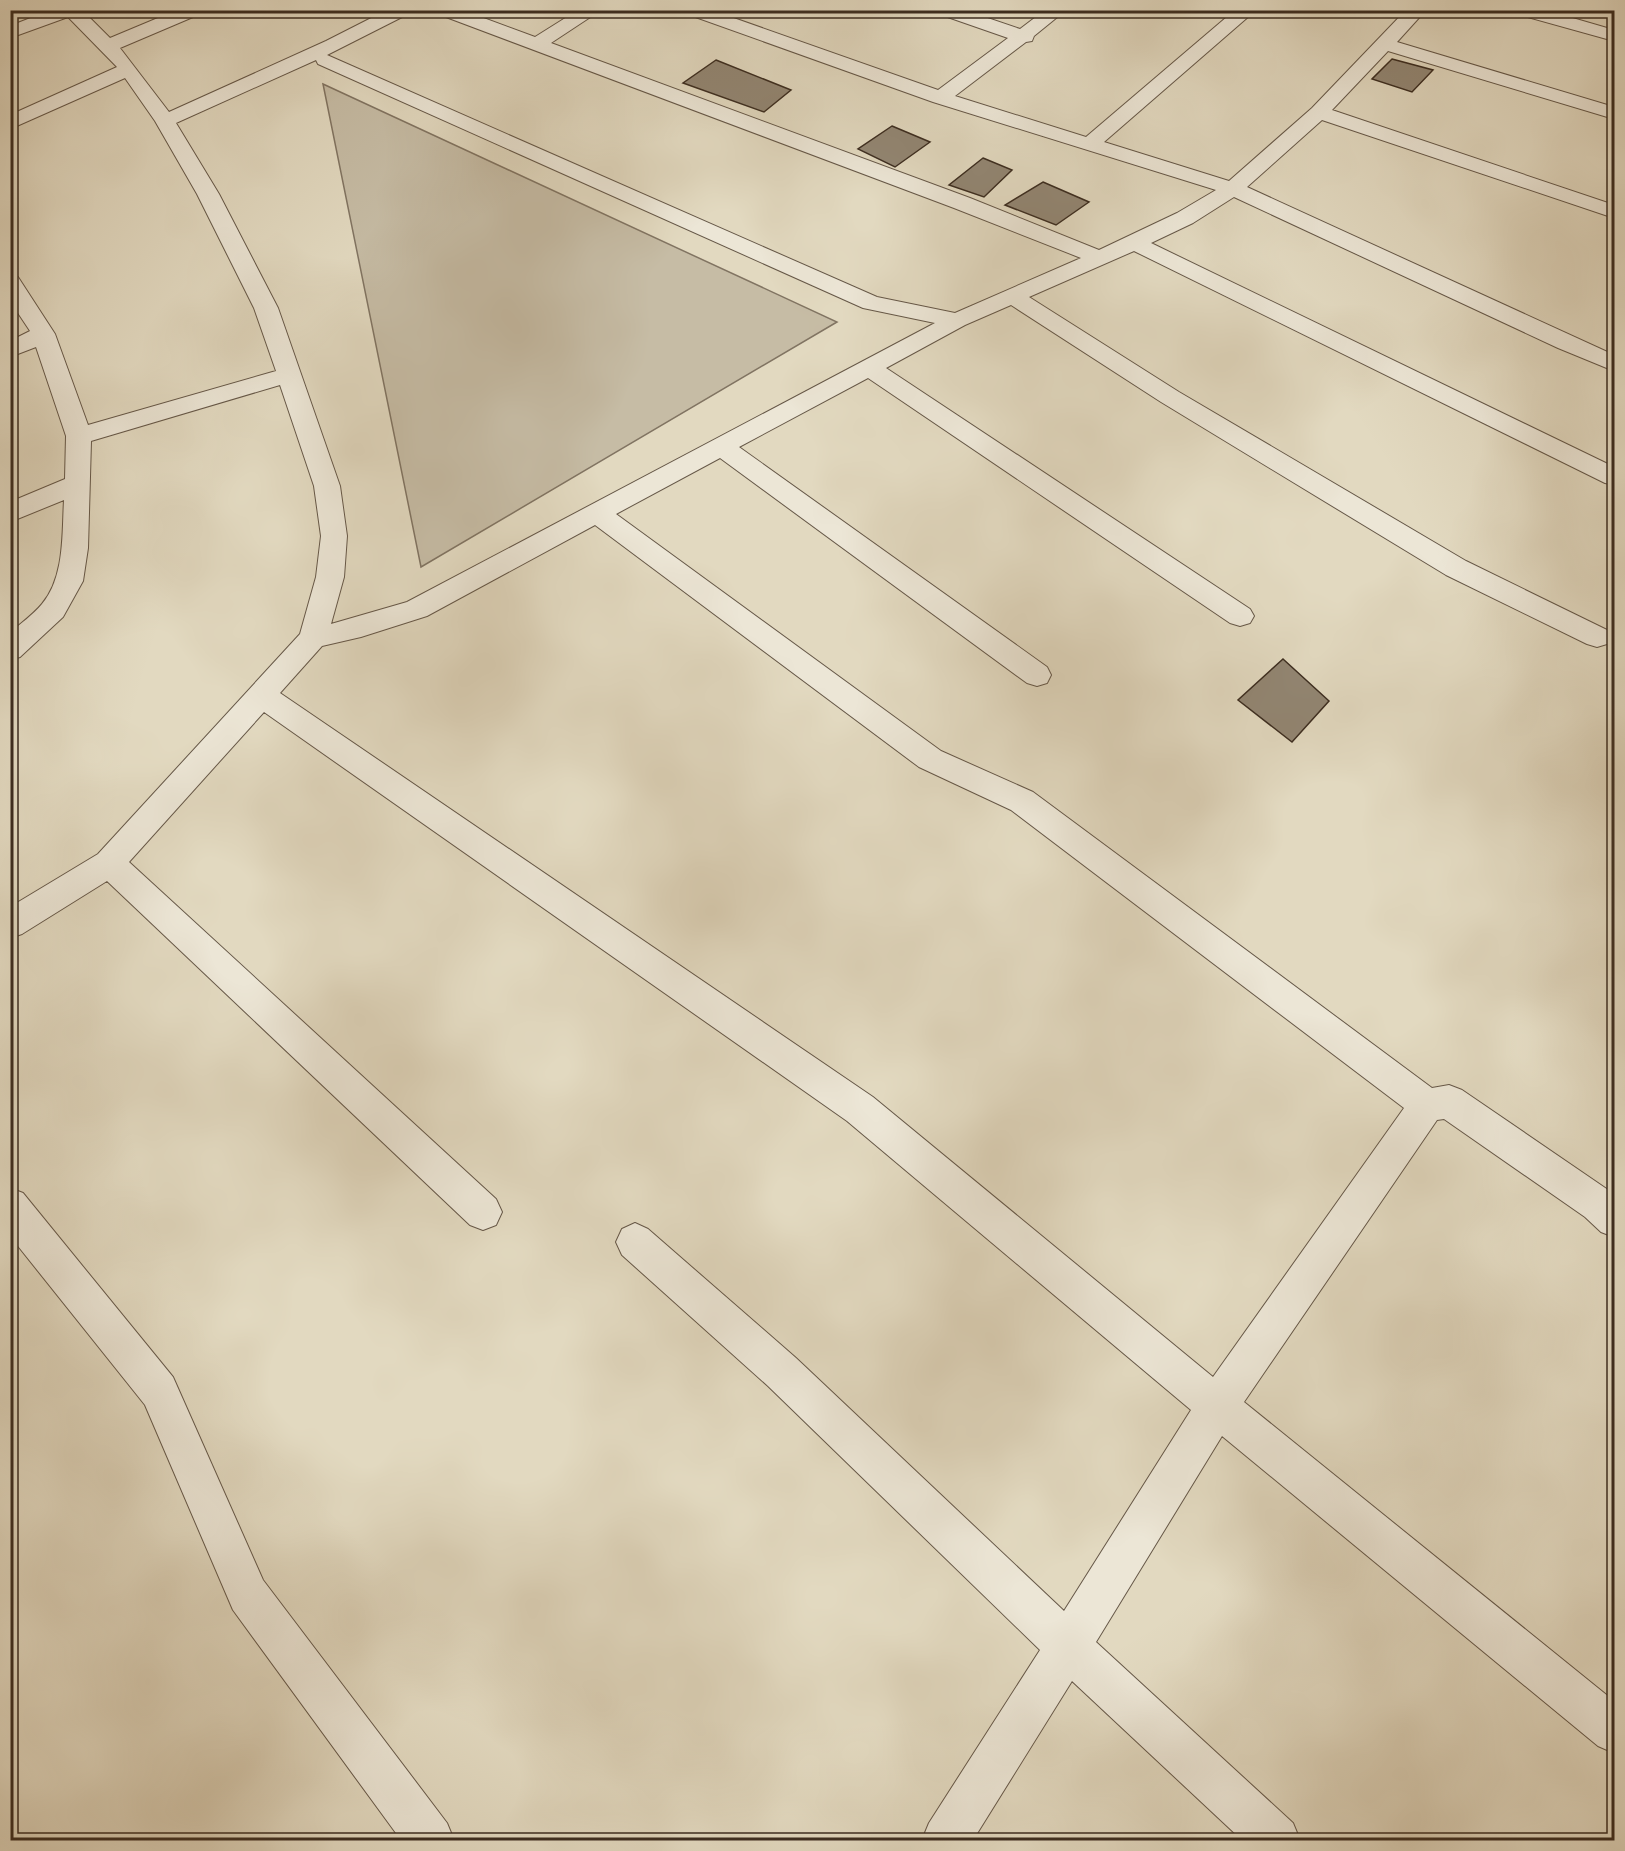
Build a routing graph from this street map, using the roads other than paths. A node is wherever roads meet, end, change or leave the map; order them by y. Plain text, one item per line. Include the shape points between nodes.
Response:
1 (70, 10) edge
2 (194, 10) edge
3 (402, 10) edge
4 (444, 10) edge
5 (592, 10) edge
6 (693, 10) edge
7 (945, 10) edge
8 (1057, 10) edge
9 (1247, 10) edge
10 (1417, 10) edge
11 (1523, 10) edge
12 (10, 33) edge
13 (1614, 36) edge
14 (1025, 37) junction
15 (537, 44) junction
16 (1384, 44) junction
17 (108, 46) junction
18 (325, 60) dead end
19 (128, 69) junction
20 (940, 99) junction
21 (1319, 112) junction
22 (1614, 113) edge
23 (165, 121) junction
24 (10, 123) edge
25 (1089, 144) junction
26 (1233, 189) junction
27 (1614, 212) edge
28 (1134, 243) junction
29 (1100, 258) junction
30 (10, 282) edge
31 (1012, 296) junction
32 (957, 321) junction
33 (43, 334) junction
34 (10, 350) edge
35 (1614, 364) edge
36 (870, 368) junction
37 (289, 375) junction
38 (80, 436) junction
39 (722, 447) junction
40 (1614, 477) edge
41 (77, 484) junction
42 (10, 513) edge
43 (597, 513) junction
44 (1240, 616) dead end
45 (1597, 637) dead end
46 (314, 638) junction
47 (10, 650) edge
48 (1037, 675) dead end
49 (261, 695) junction
50 (109, 863) junction
51 (10, 924) edge
52 (1427, 1105) junction
53 (10, 1206) edge
54 (483, 1212) dead end
55 (1614, 1219) edge
56 (635, 1242) dead end
57 (1217, 1406) junction
58 (1068, 1646) junction
59 (1614, 1730) edge
60 (430, 1840) edge
61 (946, 1840) edge
62 (1276, 1840) edge

1 - 12 street
1 - 17 street
2 - 17 street
3 - 23 street
4 - 15 street
5 - 15 street
6 - 20 street
7 - 14 street
8 - 14 street
9 - 25 street
10 - 16 street
11 - 13 street
14 - 20 street
15 - 29 street
16 - 21 street
16 - 22 street
17 - 19 street
18 - 32 street via 871,303
19 - 23 street
19 - 24 street
20 - 25 street
21 - 26 street
21 - 27 street
23 - 37 street via 208,194 266,308
25 - 26 street
26 - 28 street
26 - 35 street via 1310,221
28 - 29 street
28 - 40 street
29 - 31 street
30 - 33 street
31 - 32 street
31 - 45 street via 1170,397 1456,568
32 - 36 street
33 - 34 street
33 - 38 street
36 - 39 street
36 - 44 street
37 - 38 street
37 - 46 street via 327,486 334,536 330,577
38 - 41 street
39 - 43 street
39 - 48 street
41 - 42 street
41 - 47 street via 75,548 69,581 53,610
43 - 46 street via 417,609
43 - 52 street via 930,759 1022,801
46 - 49 street
49 - 50 street
49 - 57 street via 860,1109
50 - 51 street
50 - 54 street
52 - 55 street via 1449,1102
52 - 57 street
53 - 60 street via 159,1391 248,1595
56 - 58 street via 782,1372
57 - 58 street
57 - 59 street
58 - 61 street
58 - 62 street

